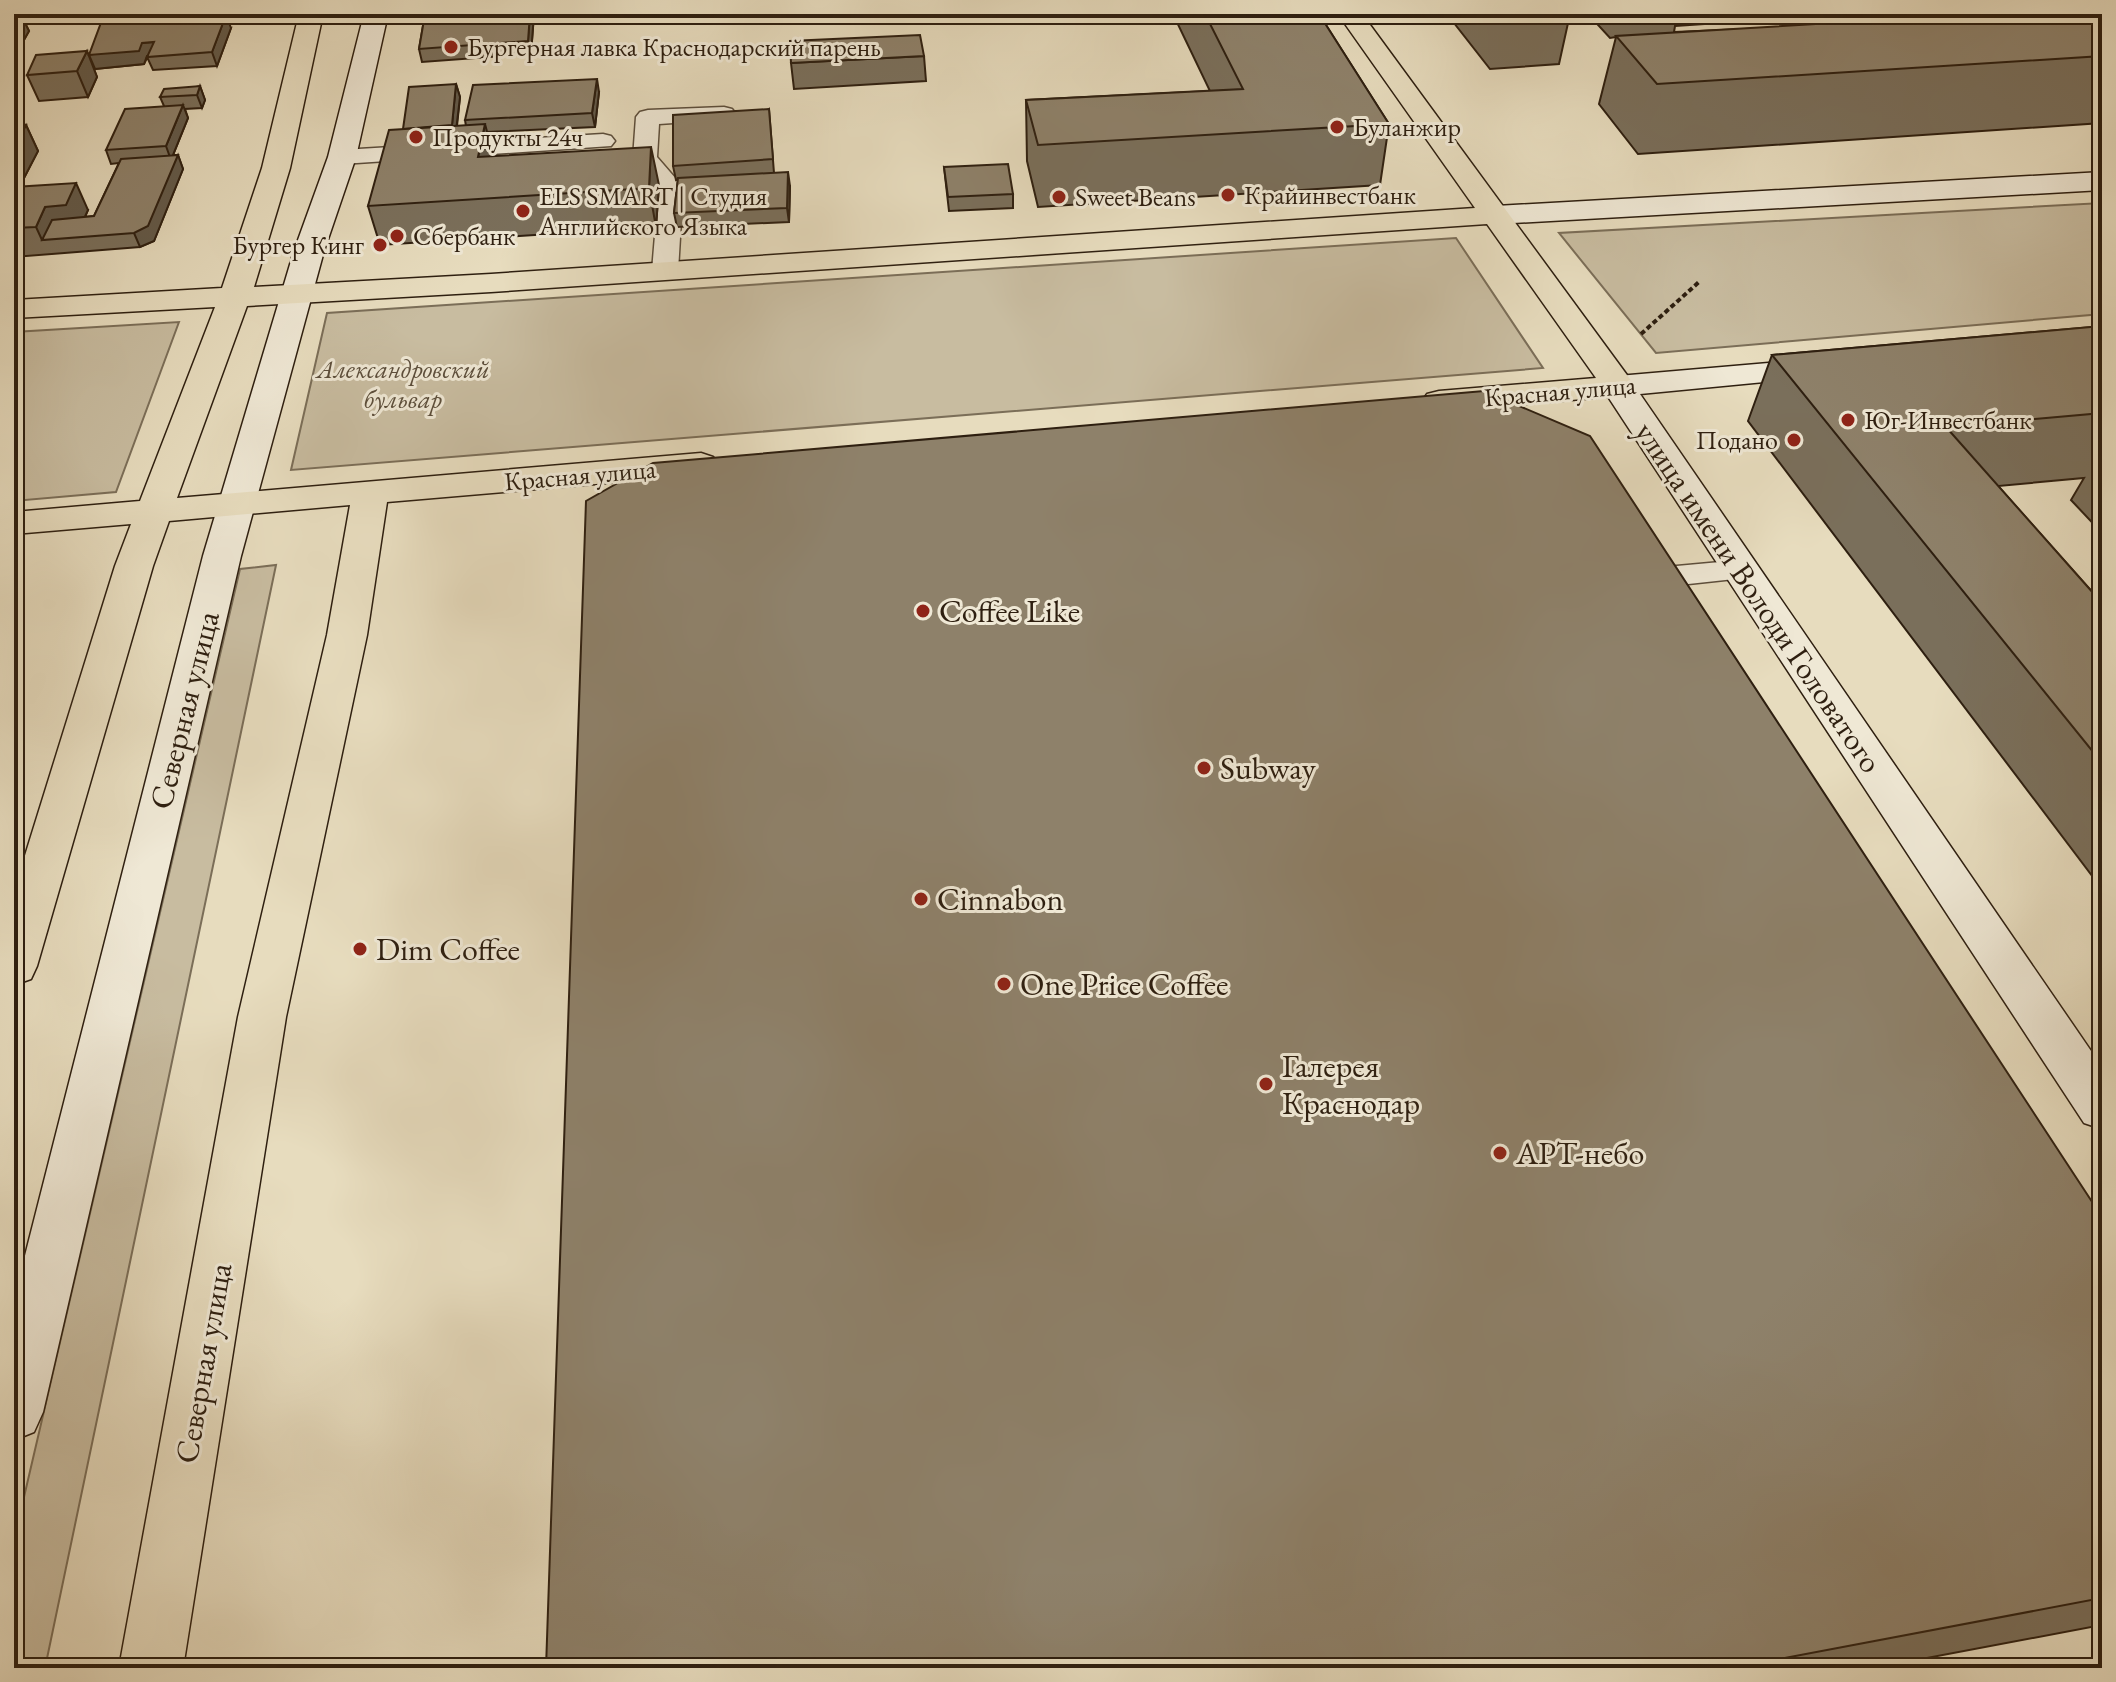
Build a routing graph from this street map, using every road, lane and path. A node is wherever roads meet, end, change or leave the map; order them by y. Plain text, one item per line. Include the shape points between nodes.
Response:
1 (311, 14) edge
2 (376, 14) edge
3 (1350, 14) edge
4 (729, 113) edge
5 (603, 141) dead end
6 (342, 157) junction
7 (2102, 181) edge
8 (1496, 215) junction
9 (665, 271) junction
10 (1699, 282) dead end
11 (297, 295) junction
12 (234, 298) junction
13 (14, 309) edge
14 (1640, 335) dead end
15 (1851, 366) edge
16 (1618, 386) junction
17 (1407, 403) edge
18 (734, 461) edge
19 (370, 494) junction
20 (236, 505) junction
21 (154, 512) junction
22 (14, 523) edge
23 (1742, 570) junction
24 (1633, 580) edge
25 (14, 966) edge
26 (2102, 1108) edge
27 (14, 1412) edge
28 (151, 1668) edge

1 - 12 main road via 276,168
2 - 6 main road, Северная улица
3 - 8 main road, улица имени Володи Головатого
4 - 9 lane via 648,117 645,158 671,187
5 - 6 lane
6 - 11 main road, Северная улица
7 - 8 main road
8 - 9 main road
8 - 16 main road, улица имени Володи Головатого
9 - 11 main road
10 - 14 path
11 - 12 main road
11 - 20 main road, Северная улица
12 - 13 main road
12 - 21 main road
15 - 16 main road, Красная улица
16 - 17 main road, Красная улица
16 - 23 main road, улица имени Володи Головатого
18 - 19 main road, Красная улица
19 - 20 main road, Красная улица
19 - 28 main road, Северная улица via 347,635 262,1017
20 - 21 main road, Красная улица
20 - 27 main road, Северная улица
21 - 22 main road, Красная улица
21 - 25 main road
23 - 24 lane
23 - 26 main road, улица имени Володи Головатого

